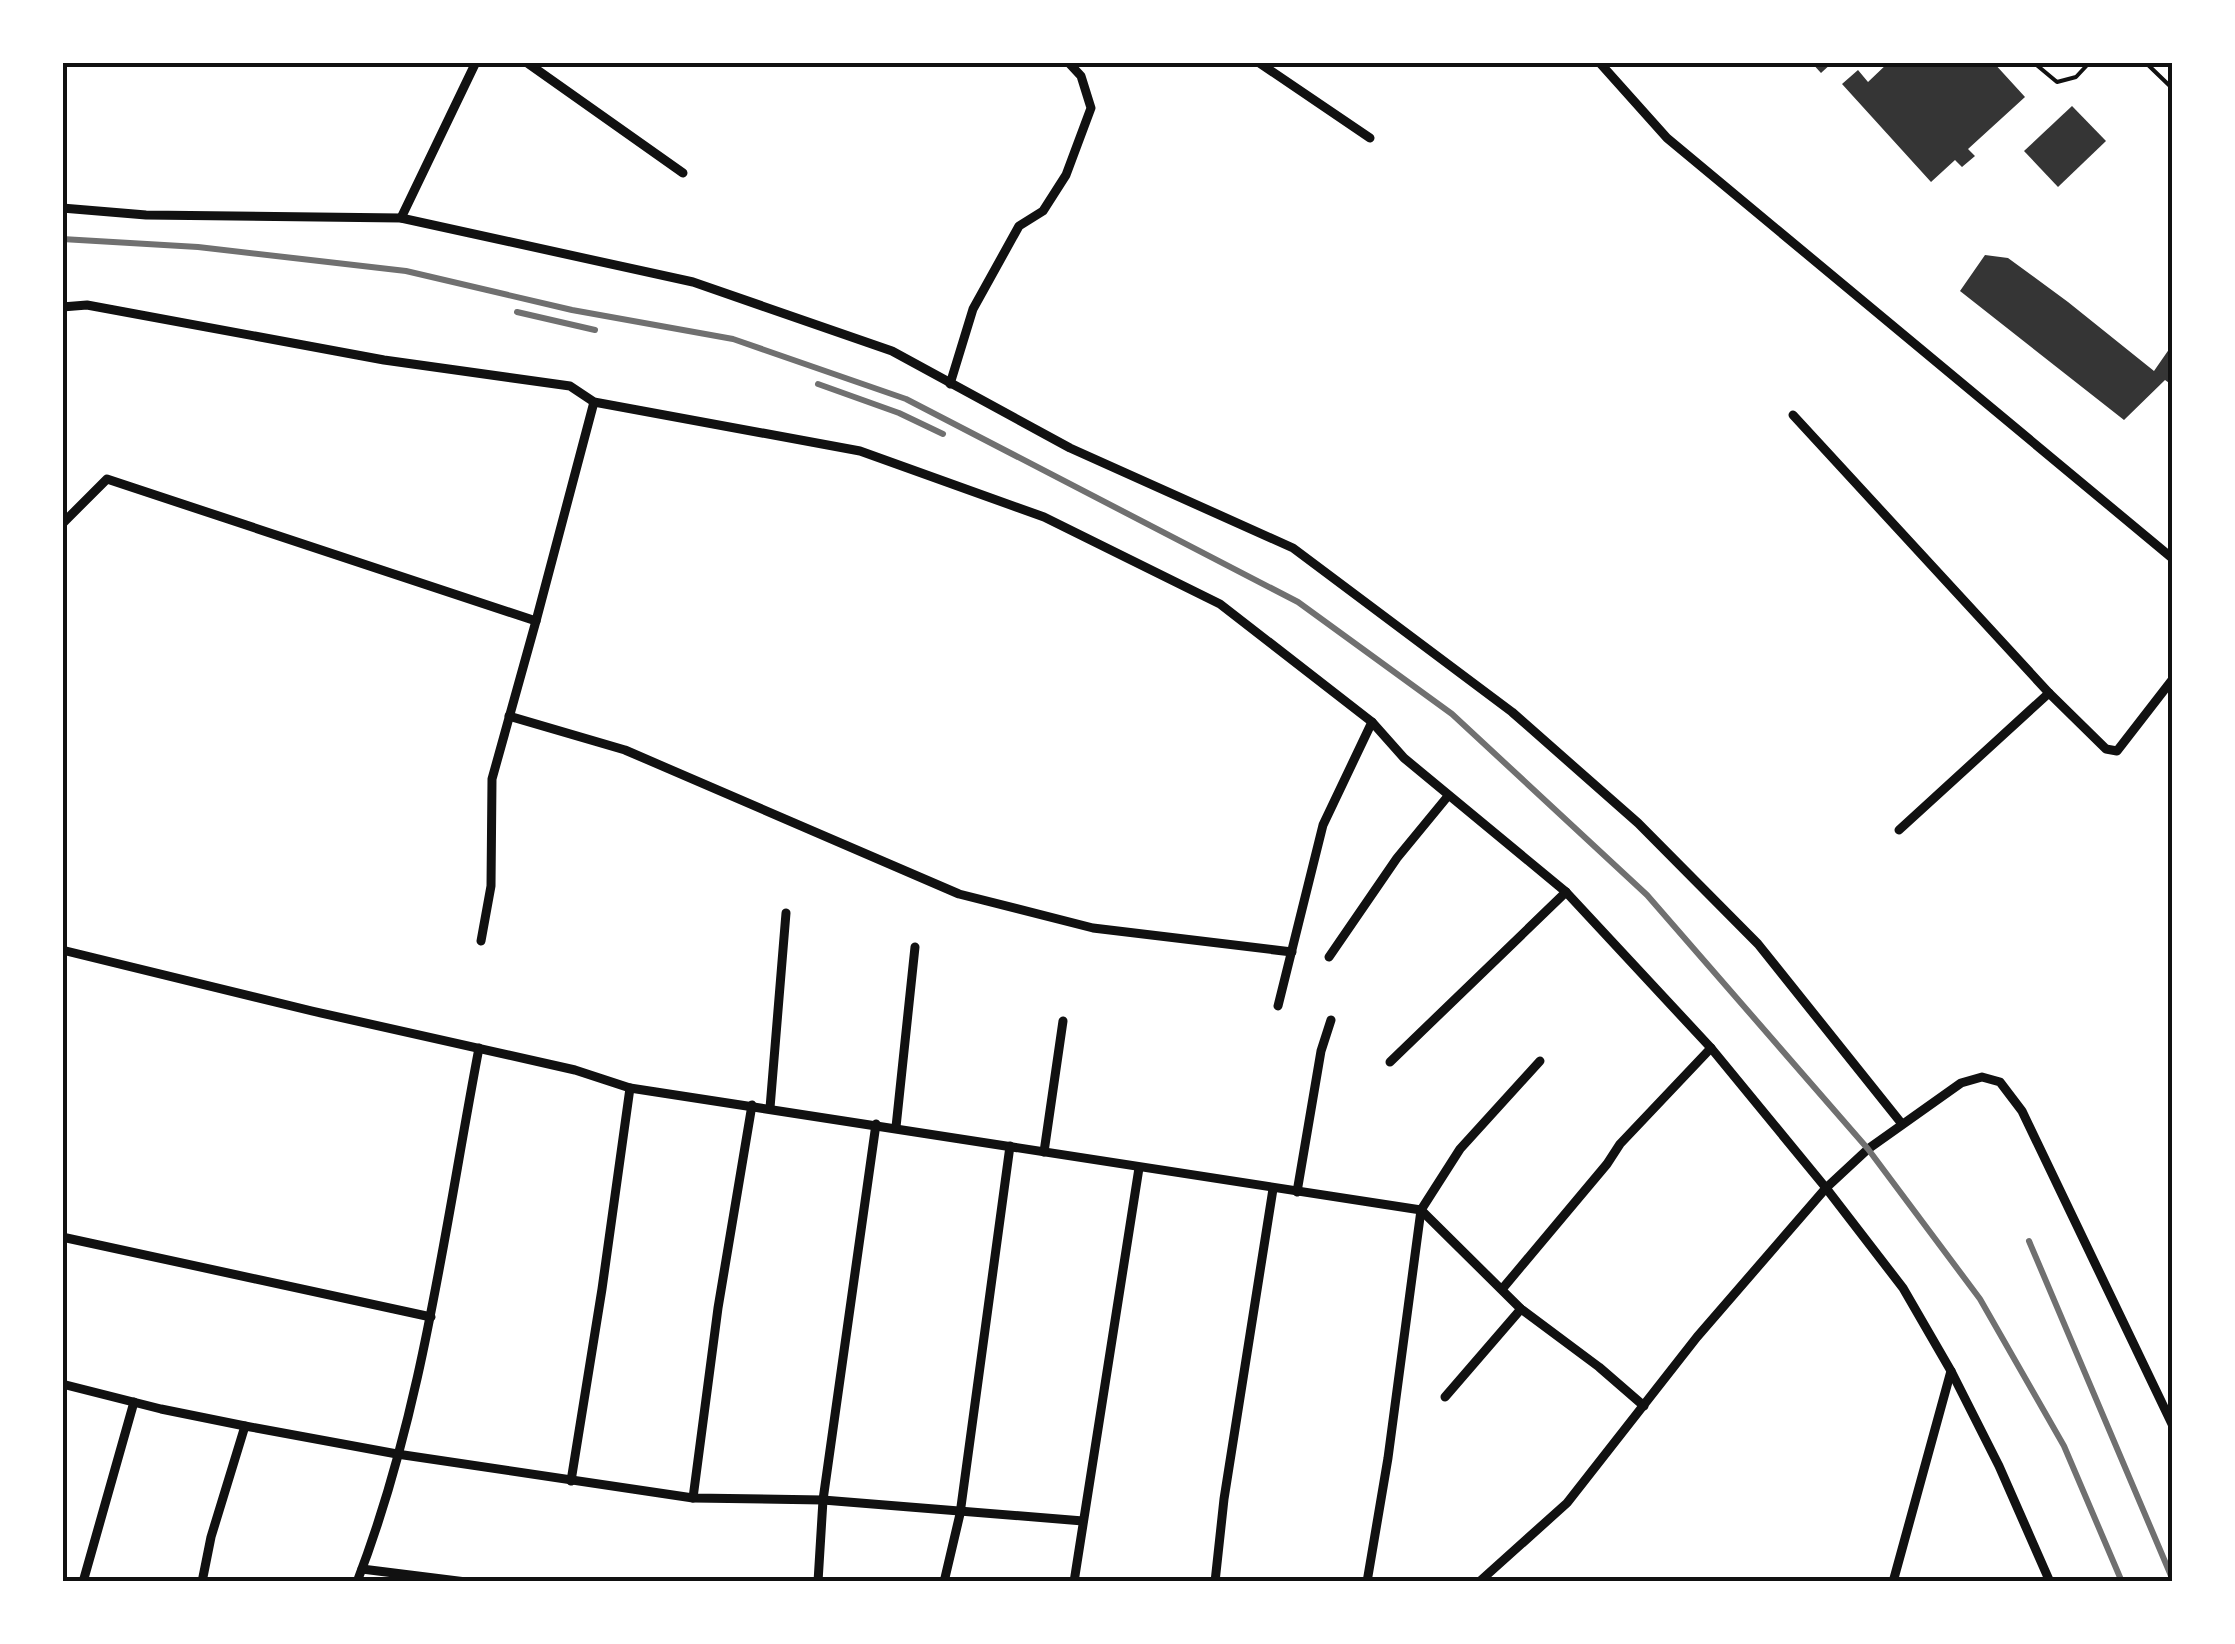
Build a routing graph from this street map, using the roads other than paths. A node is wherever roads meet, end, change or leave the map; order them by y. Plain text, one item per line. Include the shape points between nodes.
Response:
1 (476, 62) edge
2 (526, 62) edge
3 (1068, 62) edge
4 (1258, 62) edge
5 (1599, 62) edge
6 (2033, 62) edge
7 (2090, 62) edge
8 (2145, 62) edge
9 (2172, 88) edge
10 (1370, 138) dead end
11 (683, 174) dead end
12 (62, 208) edge
13 (401, 218) junction
14 (62, 306) edge
15 (950, 384) junction
16 (594, 402) junction
17 (1794, 415) dead end
18 (62, 524) edge
19 (2172, 558) edge
20 (536, 621) junction
21 (2172, 680) edge
22 (2049, 692) junction
23 (509, 716) junction
24 (1372, 722) junction
25 (1448, 796) junction
26 (1899, 830) dead end
27 (1566, 892) junction
28 (786, 913) dead end
29 (481, 942) dead end
30 (914, 947) dead end
31 (62, 950) edge
32 (1292, 952) junction
33 (1329, 956) dead end
34 (1278, 1006) dead end
35 (1331, 1020) dead end
36 (1062, 1021) dead end
37 (480, 1048) junction
38 (1711, 1048) junction
39 (1540, 1060) dead end
40 (1390, 1062) dead end
41 (630, 1088) junction
42 (752, 1105) junction
43 (770, 1108) junction
44 (876, 1124) junction
45 (1902, 1124) junction
46 (896, 1127) junction
47 (1010, 1146) junction
48 (1044, 1152) junction
49 (1139, 1168) junction
50 (1826, 1188) junction
51 (1273, 1189) junction
52 (1297, 1192) junction
53 (1421, 1210) junction
54 (62, 1237) edge
55 (1503, 1288) junction
56 (1521, 1309) junction
57 (431, 1317) junction
58 (1951, 1371) junction
59 (62, 1384) edge
60 (1445, 1397) dead end
61 (134, 1402) junction
62 (1644, 1406) junction
63 (2172, 1424) edge
64 (245, 1426) junction
65 (397, 1454) junction
66 (571, 1481) junction
67 (693, 1498) junction
68 (823, 1500) junction
69 (960, 1514) junction
70 (1084, 1522) junction
71 (362, 1569) junction
72 (83, 1582) edge
73 (202, 1582) edge
74 (357, 1582) edge
75 (466, 1582) edge
76 (818, 1582) edge
77 (944, 1582) edge
78 (1074, 1582) edge
79 (1214, 1582) edge
80 (1367, 1582) edge
81 (1479, 1582) edge
82 (1894, 1582) edge
83 (2050, 1582) edge

1 - 13 street
2 - 11 street
3 - 15 street via 1091,108 1066,174 1043,211 1019,226 973,309
4 - 10 street
5 - 19 street via 1667,138
6 - 7 lane via 2047,77 2066,82
8 - 9 lane
12 - 13 street
13 - 15 street via 693,282 892,351
14 - 16 street via 88,305 384,360 570,386
15 - 45 street via 1070,448 1293,548 1512,712 1638,822 1758,944
16 - 20 street
16 - 24 street via 860,452 1044,517 1220,604
17 - 22 street
18 - 20 street via 107,478
20 - 23 street
21 - 22 street via 2112,752
22 - 26 street
23 - 29 street via 492,779 491,886
23 - 32 street via 625,750 959,894 1093,928
24 - 25 street
24 - 32 street via 1323,826
25 - 27 street
25 - 33 street
27 - 38 street
27 - 40 street
28 - 43 street
30 - 46 street
31 - 37 street
32 - 34 street
35 - 52 street
36 - 48 street
37 - 41 street
37 - 57 street
38 - 50 street
38 - 55 street via 1620,1144
39 - 53 street via 1460,1149
41 - 42 street
41 - 66 street
42 - 43 street
42 - 67 street
43 - 44 street
44 - 46 street
44 - 68 street
45 - 50 street
45 - 63 street via 1961,1083 1982,1077 2000,1082 2022,1110
46 - 47 street
47 - 48 street
47 - 69 street
48 - 49 street
49 - 51 street
49 - 70 street
50 - 58 street via 1903,1288
50 - 62 street
51 - 52 street
51 - 79 street
52 - 53 street
53 - 55 street
53 - 80 street
54 - 57 street
55 - 56 street
56 - 60 street
56 - 62 street
57 - 65 street
58 - 82 street
58 - 83 street
59 - 61 street
61 - 64 street
61 - 72 street
62 - 81 street via 1567,1503
64 - 65 street
64 - 73 street
65 - 66 street
65 - 71 street
66 - 67 street
67 - 68 street
68 - 69 street
68 - 76 street
69 - 70 street
69 - 77 street
70 - 78 street
71 - 74 street
71 - 75 street

